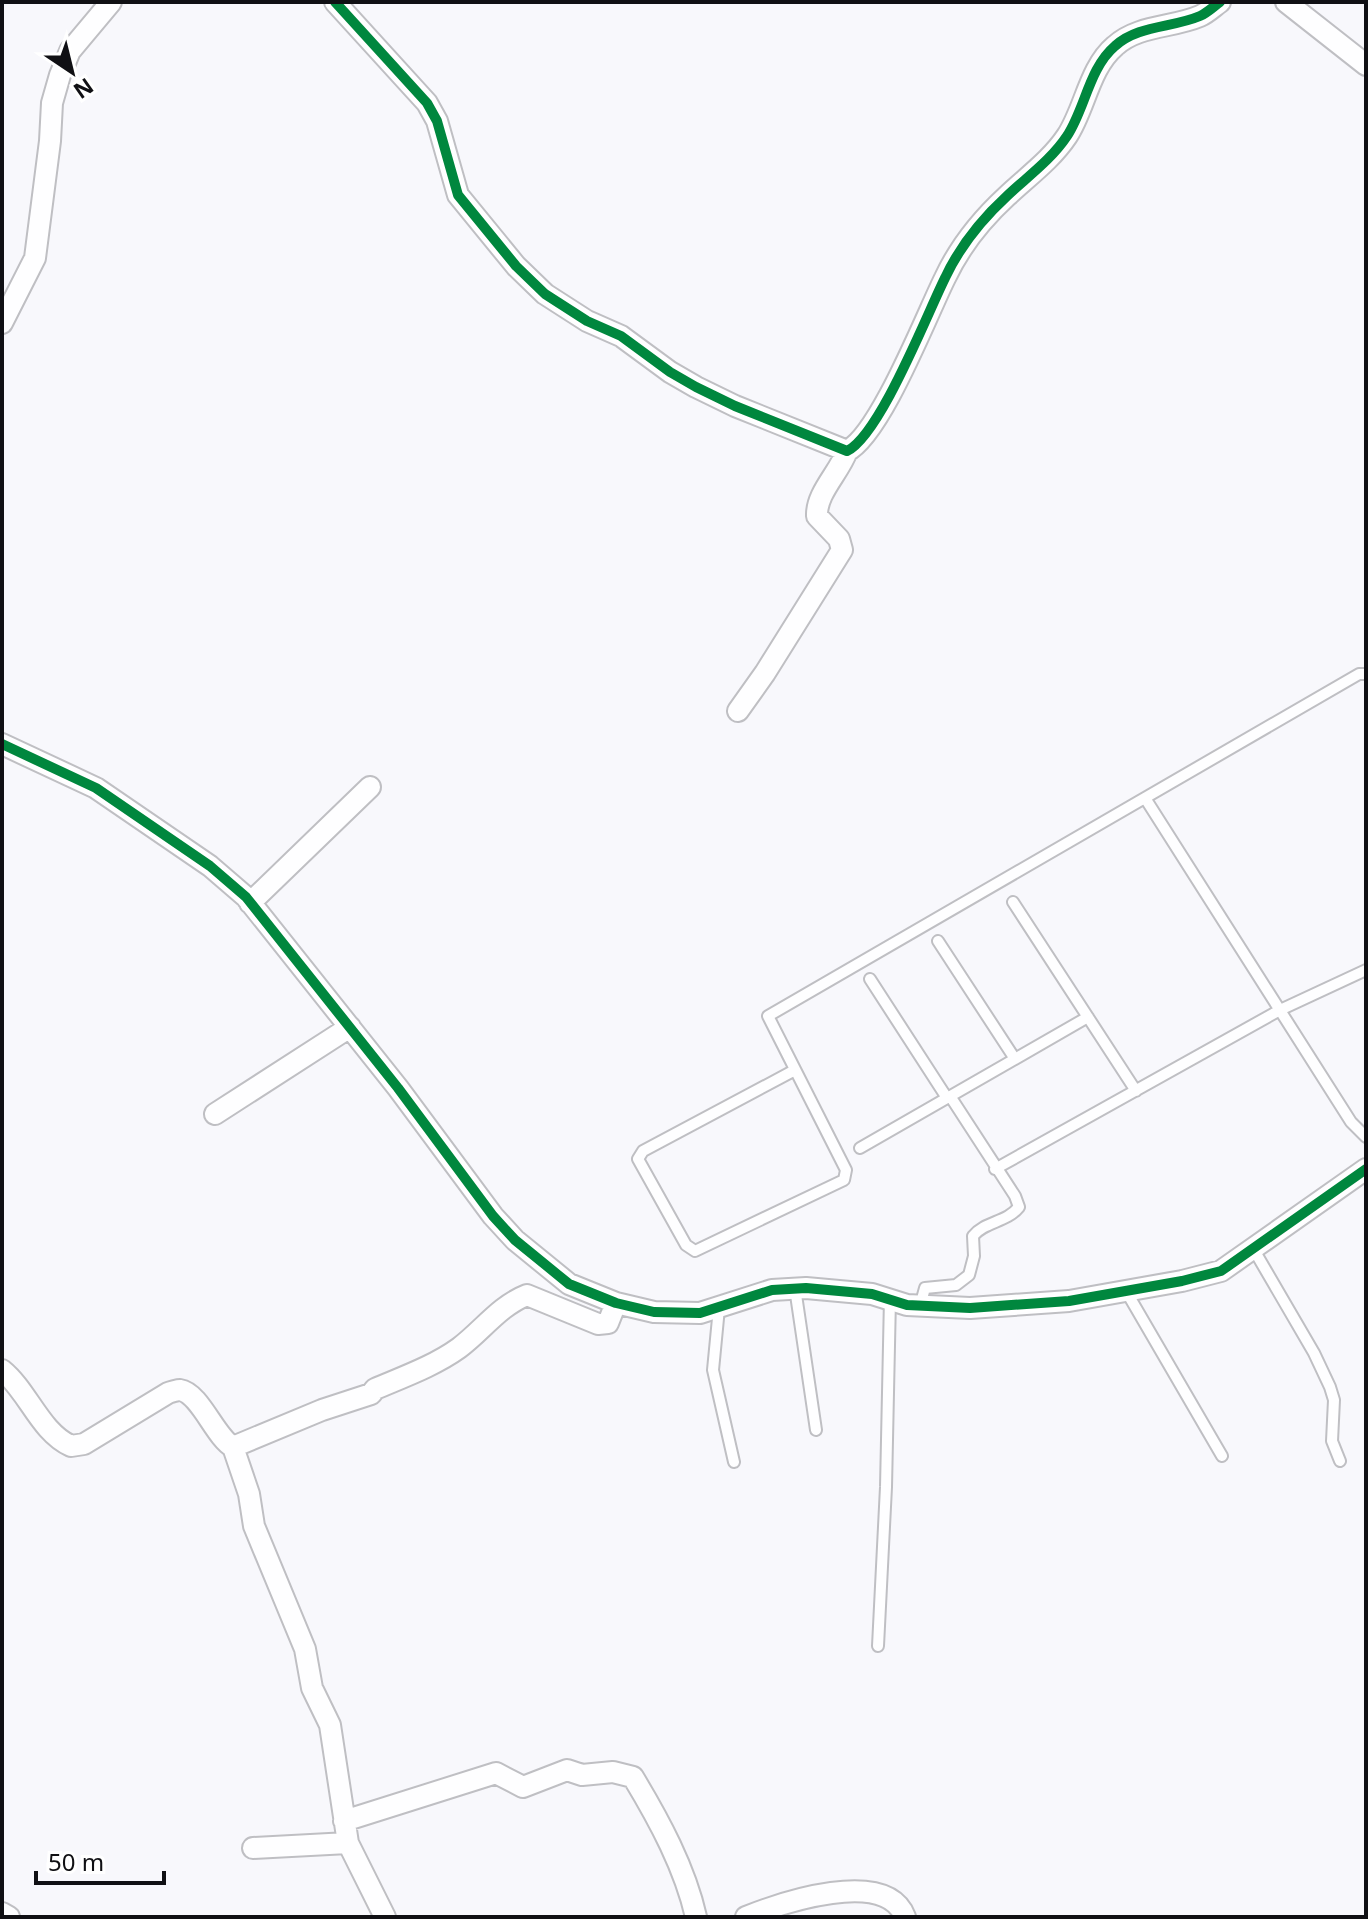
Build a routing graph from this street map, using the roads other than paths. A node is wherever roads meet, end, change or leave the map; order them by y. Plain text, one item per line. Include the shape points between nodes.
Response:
1 (111, 2) edge
2 (335, 2) edge
3 (1220, 2) edge
4 (1286, 2) edge
5 (1366, 65) edge
6 (2, 323) edge
7 (847, 451) junction
8 (1366, 674) edge
9 (738, 711) dead end
10 (2, 744) edge
11 (370, 787) dead end
12 (1145, 798) junction
13 (1013, 902) dead end
14 (250, 903) junction
15 (938, 941) dead end
16 (1366, 970) edge
17 (870, 979) dead end
18 (1280, 1010) junction
19 (1088, 1017) junction
20 (350, 1027) junction
21 (1015, 1059) junction
22 (795, 1070) junction
23 (1136, 1091) junction
24 (948, 1097) junction
25 (215, 1114) dead end
26 (1366, 1137) edge
27 (860, 1148) dead end
28 (995, 1169) junction
29 (1366, 1169) edge
30 (1254, 1250) junction
31 (795, 1288) junction
32 (1126, 1291) junction
33 (890, 1298) junction
34 (616, 1303) junction
35 (920, 1306) junction
36 (719, 1308) junction
37 (2, 1370) edge
38 (816, 1430) dead end
39 (233, 1447) junction
40 (1222, 1456) dead end
41 (1340, 1461) dead end
42 (734, 1462) dead end
43 (878, 1646) dead end
44 (344, 1821) junction
45 (348, 1843) junction
46 (253, 1848) dead end
47 (2, 1913) edge
48 (9, 1917) edge
49 (385, 1917) edge
50 (696, 1917) edge
51 (746, 1917) edge
52 (905, 1917) edge

1 - 6 street via 70,51 60,75 52,103 35,258
2 - 7 street via 427,103 458,195 545,294 621,336 696,387
3 - 7 street via 1201,16 1129,36 1107,53 1067,135 960,252 878,414
4 - 5 street
7 - 9 street via 816,506 817,516 839,539 842,550
8 - 12 lane
10 - 14 street via 96,788 210,866
11 - 14 street
12 - 18 lane
12 - 22 lane via 768,1016
13 - 19 lane
14 - 20 street
15 - 21 lane
16 - 18 lane
17 - 24 lane
18 - 23 lane
18 - 26 lane via 1351,1122
19 - 21 lane
19 - 23 lane
20 - 25 street
20 - 34 street via 515,1240 569,1284
21 - 24 lane
22 - 22 lane via 846,1170 844,1180 695,1251 686,1245 638,1159 643,1151
23 - 28 lane
24 - 27 lane
24 - 28 lane
28 - 35 lane via 1019,1207 1011,1217 973,1236 969,1275 956,1285 925,1288
29 - 30 street
30 - 32 street via 1221,1271
30 - 41 lane via 1330,1387 1332,1441
31 - 33 street
31 - 36 street
31 - 38 lane
32 - 35 street via 1035,1305
32 - 40 lane
33 - 35 street
33 - 43 lane
34 - 36 street via 681,1315
34 - 39 street via 603,1325 527,1295 517,1298 437,1361 371,1394
36 - 42 lane via 713,1370
37 - 39 street via 18,1383 55,1435 71,1446 84,1444 180,1389 190,1394
39 - 44 street via 254,1526 330,1725
44 - 45 street
44 - 50 street via 496,1773 523,1787 567,1770 582,1775 620,1773 633,1777 643,1793 685,1880
45 - 46 street
45 - 49 street
47 - 48 street
51 - 52 street via 780,1904 853,1892 878,1894 900,1906

